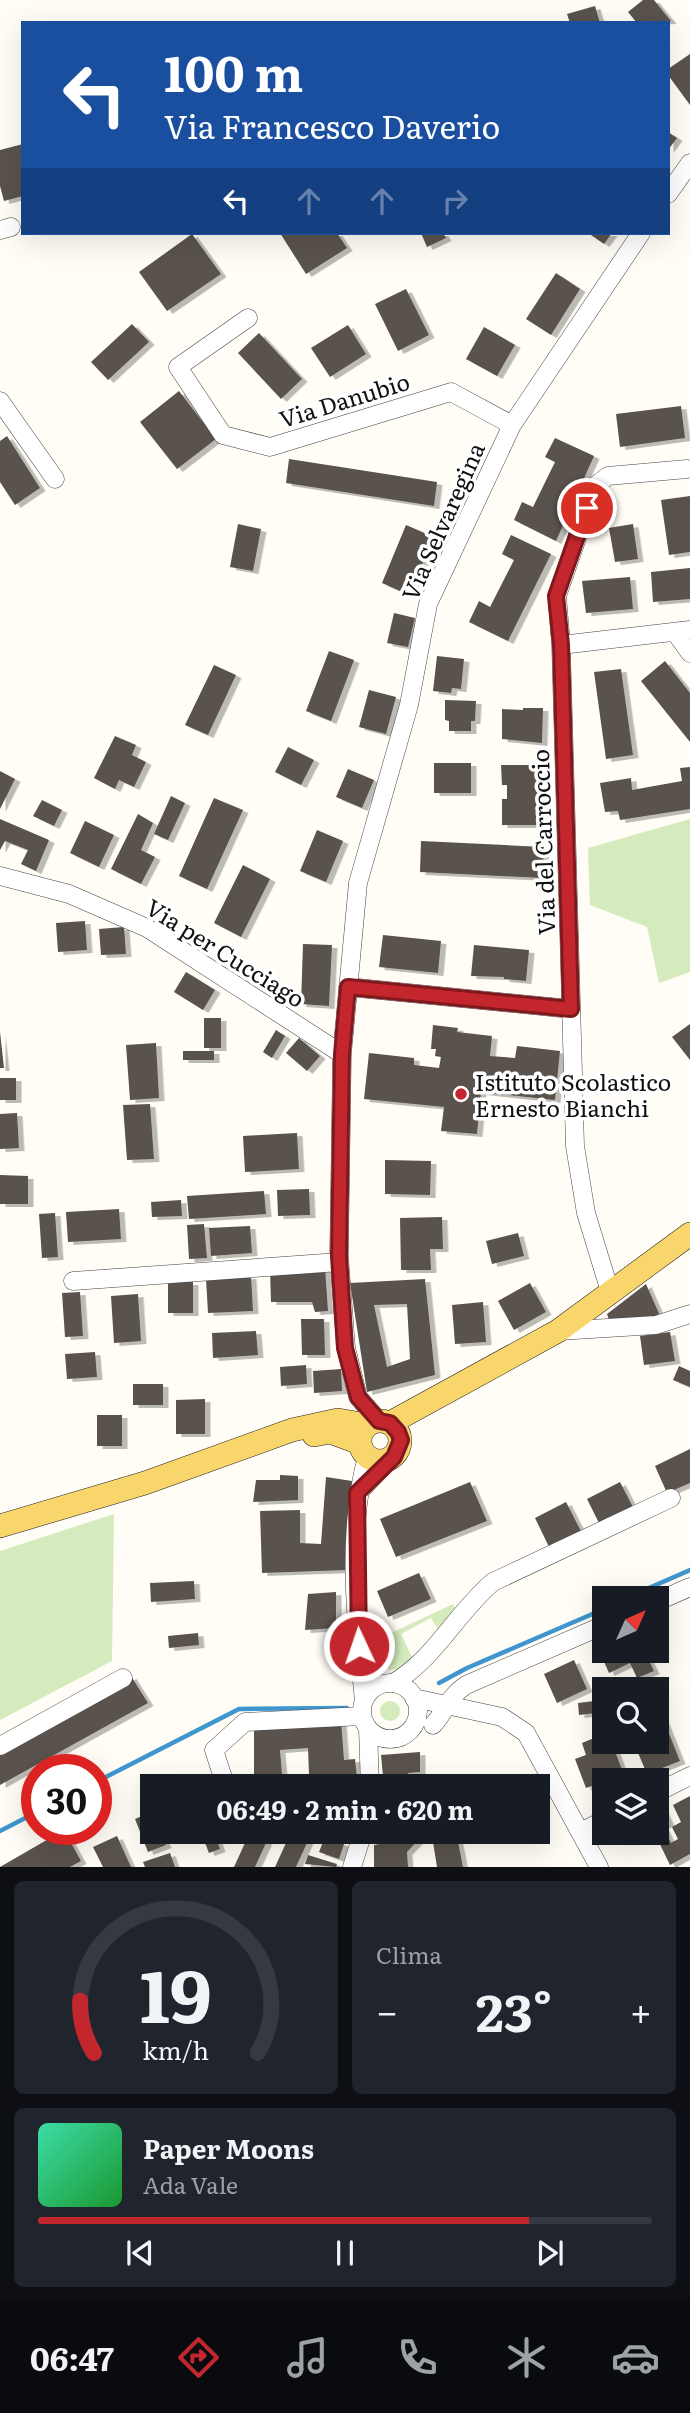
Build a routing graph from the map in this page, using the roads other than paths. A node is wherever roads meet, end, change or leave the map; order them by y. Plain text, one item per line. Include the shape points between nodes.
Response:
1 (690, 163) edge
2 (670, 191) edge
3 (640, 235) edge
4 (248, 318) dead end
5 (0, 401) edge
6 (512, 425) junction
7 (687, 469) dead end
8 (55, 479) dead end
9 (682, 631) edge
10 (561, 645) junction
11 (690, 653) edge
12 (0, 876) edge
13 (348, 987) junction
14 (571, 1009) junction
15 (342, 1054) junction
16 (690, 1234) edge
17 (339, 1262) junction
18 (73, 1281) dead end
19 (611, 1295) junction
20 (690, 1314) edge
21 (558, 1331) junction
22 (379, 1438) junction
23 (671, 1498) dead end
24 (0, 1526) edge
25 (690, 1587) edge
26 (669, 1596) edge
27 (592, 1630) edge
28 (360, 1654) junction
29 (415, 1669) junction
30 (123, 1678) dead end
31 (391, 1683) junction
32 (413, 1695) junction
33 (446, 1707) junction
34 (490, 1716) junction
35 (369, 1721) junction
36 (433, 1725) junction
37 (412, 1728) junction
38 (0, 1745) edge
39 (222, 1774) edge
40 (370, 1774) edge
41 (690, 1776) edge
42 (669, 1786) edge
43 (592, 1827) edge
44 (581, 1832) junction
45 (359, 1844) edge
46 (352, 1867) edge
47 (599, 1867) edge

1 - 2 street
3 - 6 street, Via Selvaregina
4 - 6 street, Via Danubio via 178,366 223,435 270,447 451,392
5 - 8 street
6 - 13 street, Via Selvaregina via 428,604 409,705 358,883
7 - 10 street, Via del Carroccio via 608,476 594,486 556,596
9 - 10 street
9 - 11 street
10 - 14 street, Via del Carroccio
12 - 15 street, Via per Cucciago via 69,894 147,928
13 - 14 street
13 - 15 street, Via Selvaregina
14 - 19 street, Via del Carroccio via 575,1146 586,1213
15 - 17 street, Via Selvaregina
16 - 19 main road
17 - 18 street
17 - 22 street, Via Selvaregina via 345,1348 358,1397
19 - 21 main road
20 - 21 street via 656,1325
21 - 22 main road via 443,1395
22 - 24 main road via 330,1432 219,1457
22 - 28 street via 357,1493
23 - 29 street via 493,1582
25 - 26 street
27 - 33 street via 466,1685
28 - 31 street
28 - 35 street
29 - 31 street
29 - 32 street
30 - 38 street
31 - 32 street
31 - 35 street via 374,1688
32 - 33 street
32 - 37 street via 417,1714
33 - 34 street
33 - 36 street
34 - 36 street
34 - 44 street via 508,1720 526,1732
35 - 37 street via 399,1737
35 - 39 street via 245,1722 214,1750
35 - 40 street
36 - 37 street
41 - 42 street
43 - 44 street
44 - 47 street
45 - 46 street

